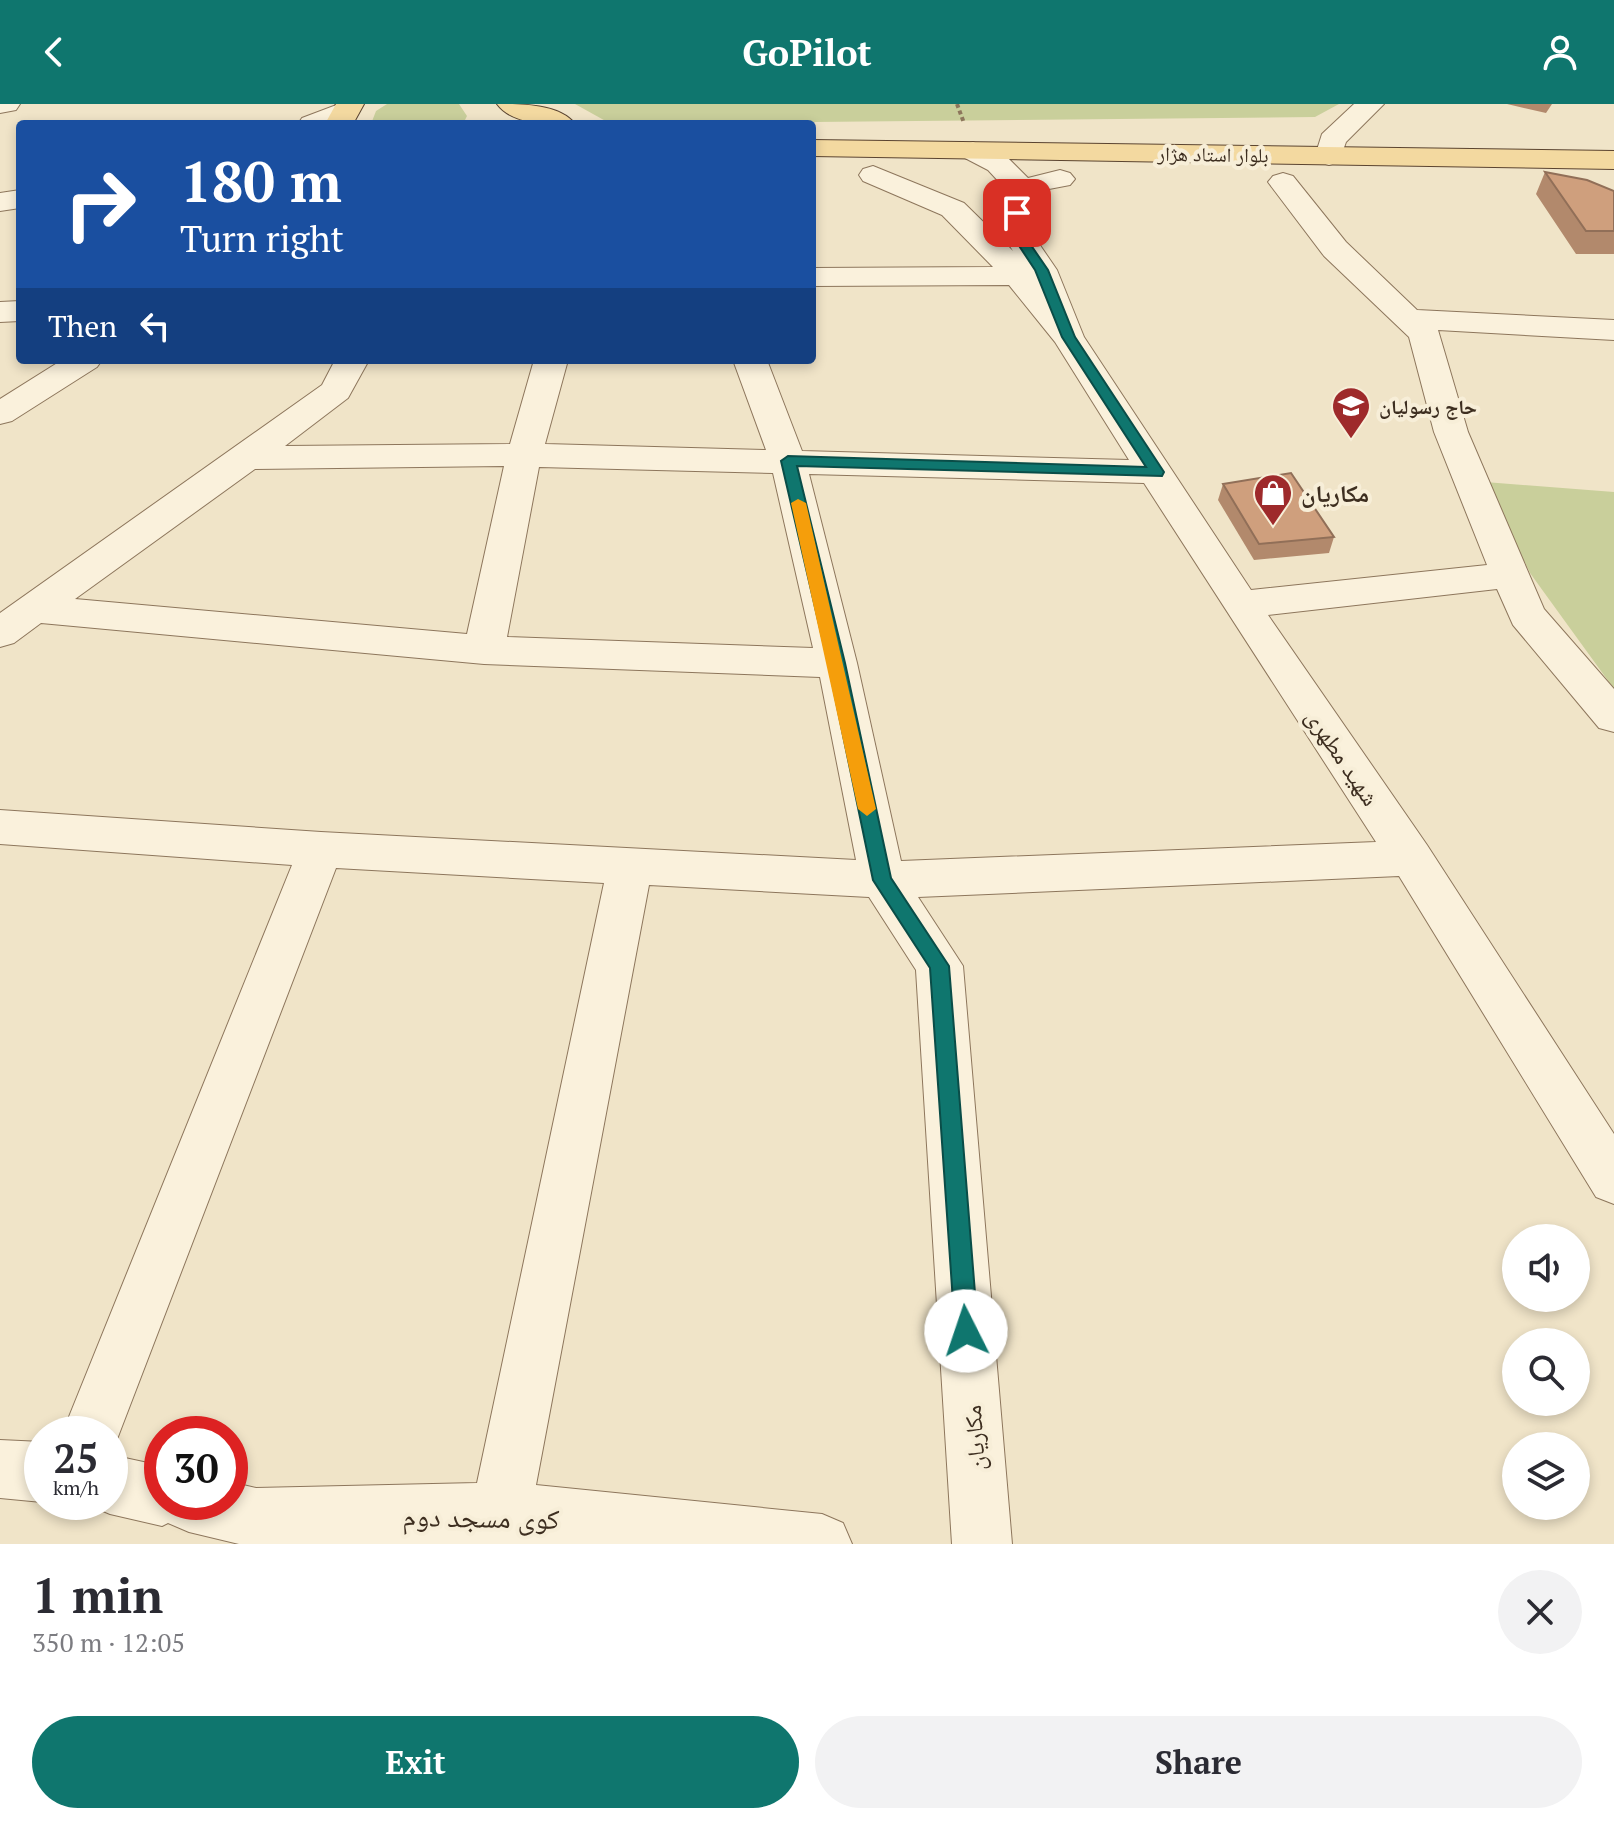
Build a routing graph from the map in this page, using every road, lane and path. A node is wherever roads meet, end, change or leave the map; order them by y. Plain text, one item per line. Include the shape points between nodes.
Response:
1 (6, 104) edge
2 (509, 104) edge
3 (1370, 104) edge
4 (0, 105) edge
5 (345, 113) edge
6 (324, 120) edge
7 (551, 120) edge
8 (816, 149) edge
9 (973, 151) junction
10 (1329, 156) junction
11 (1614, 160) edge
12 (872, 162) junction
13 (1278, 169) junction
14 (816, 173) edge
15 (1011, 178) junction
16 (1060, 179) junction
17 (1614, 184) edge
18 (1017, 213) junction
19 (1018, 276) junction
20 (816, 277) edge
21 (1409, 319) junction
22 (1614, 330) edge
23 (1068, 337) junction
24 (79, 364) edge
25 (350, 364) edge
26 (550, 364) edge
27 (752, 364) edge
28 (0, 414) edge
29 (524, 455) junction
30 (247, 458) junction
31 (788, 461) junction
32 (1156, 472) junction
33 (1509, 575) junction
34 (1241, 605) junction
35 (35, 609) junction
36 (0, 633) edge
37 (484, 650) junction
38 (837, 663) junction
39 (1614, 717) edge
40 (0, 827) edge
41 (321, 850) junction
42 (1411, 858) junction
43 (630, 866) junction
44 (882, 880) junction
45 (1614, 1180) edge
46 (98, 1416) edge
47 (0, 1469) edge
48 (24, 1471) edge
49 (501, 1512) junction
50 (235, 1520) edge
51 (263, 1531) edge
52 (822, 1544) edge
53 (982, 1544) edge

1 - 4 street
2 - 7 main road
3 - 10 street via 1332,140
5 - 6 street
8 - 12 main road, بلوار استاد هژار
9 - 12 main road, بلوار استاد هژار
9 - 13 main road, بلوار استاد هژار
9 - 15 street
10 - 11 main road, بلوار استاد هژار
10 - 13 main road, بلوار استاد هژار
12 - 14 main road, بلوار استاد هژار
12 - 15 main road, بلوار استاد هژار
12 - 19 street via 953,209
13 - 16 main road, بلوار استاد هژار
13 - 17 main road, بلوار استاد هژار
13 - 21 street via 1335,249
15 - 16 main road, بلوار استاد هژار
15 - 18 street via 1029,196
16 - 18 street via 1040,182
18 - 23 street via 1018,235 1041,270
19 - 20 street
19 - 23 street
21 - 22 street
21 - 33 street via 1424,334 1451,432
23 - 32 street, شهید مطهری
24 - 28 street
25 - 30 street via 336,391
26 - 29 street
27 - 31 street, مکاریان
29 - 30 street
29 - 31 street
29 - 37 street
30 - 35 street
31 - 32 street
31 - 38 street, مکاریان
32 - 34 street, شهید مطهری
33 - 34 street
33 - 39 street via 1527,615
34 - 42 street, شهید مطهری
35 - 36 street
35 - 37 street
37 - 38 street
38 - 44 street, مکاریان
40 - 41 street
41 - 43 street
41 - 46 street
42 - 44 street
42 - 45 street, شهید مطهری
43 - 44 street
43 - 49 street
44 - 53 street, مکاریان via 939,966
47 - 48 street
49 - 51 street, کوی مسجد دوم
49 - 52 street, کوی مسجد دوم
50 - 51 street, کوی مسجد دوم

